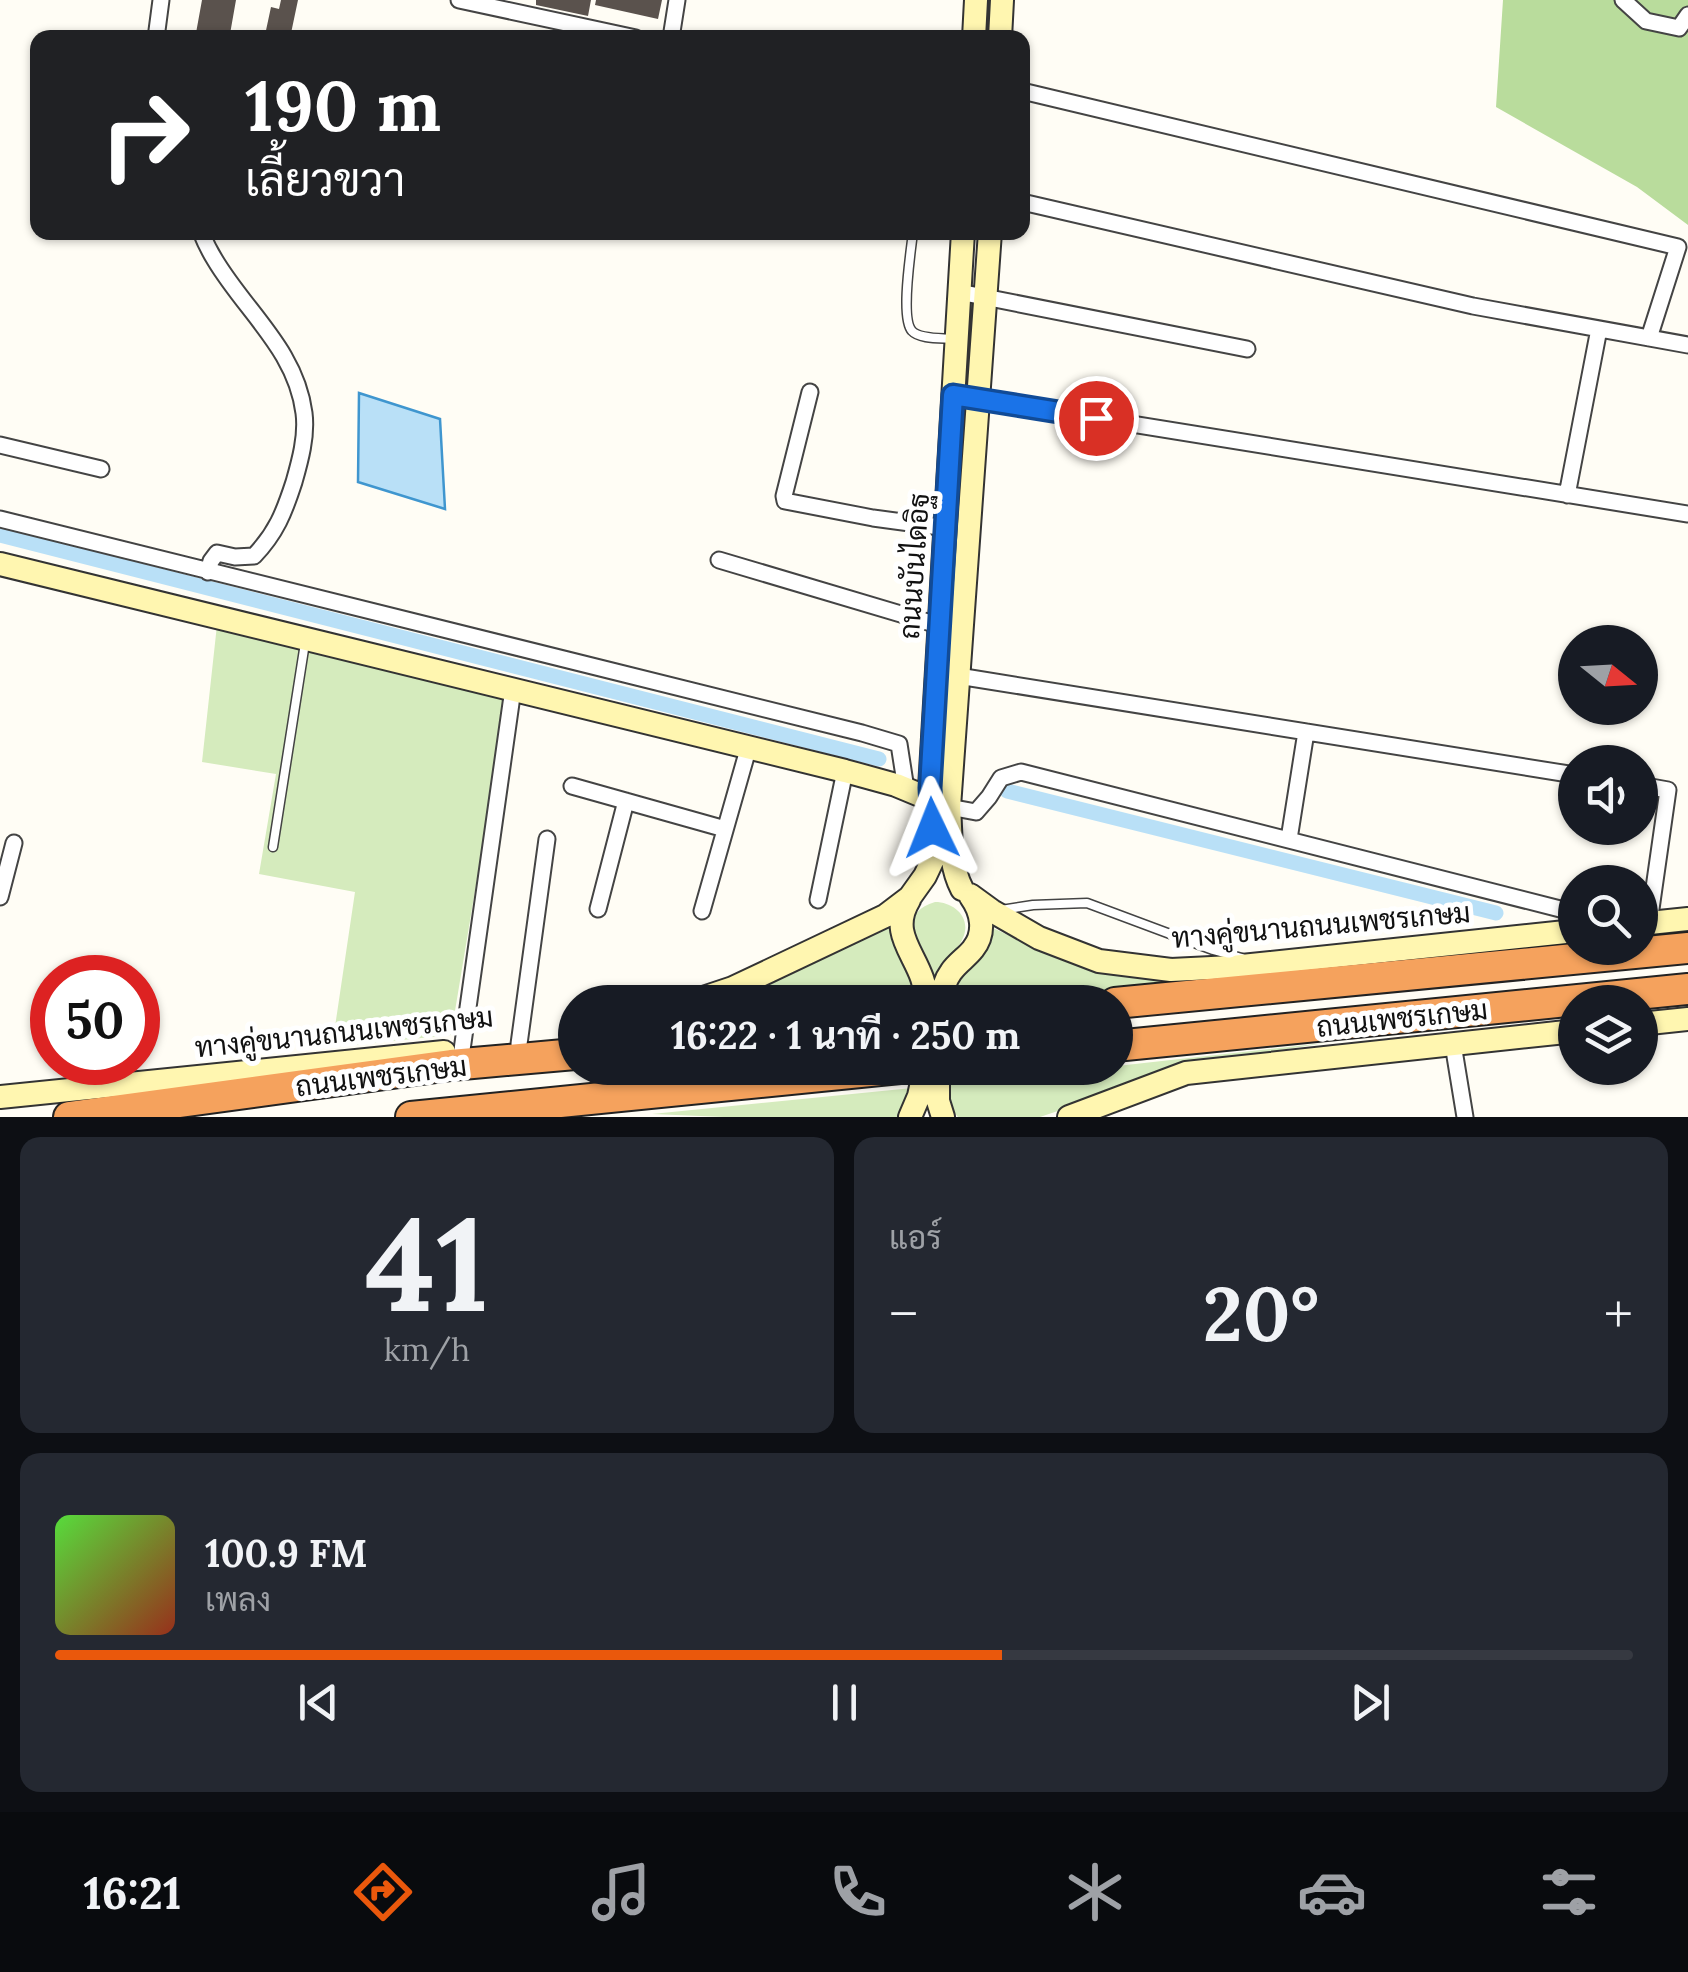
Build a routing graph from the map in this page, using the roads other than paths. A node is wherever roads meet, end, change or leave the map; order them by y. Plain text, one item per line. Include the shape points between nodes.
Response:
1 (161, 0) edge
2 (459, 0) edge
3 (677, 0) edge
4 (976, 0) edge
5 (1002, 0) edge
6 (1623, 0) edge
7 (1688, 16) edge
8 (157, 30) edge
9 (599, 30) edge
10 (672, 30) edge
11 (974, 30) edge
12 (1000, 30) edge
13 (1030, 93) edge
14 (1030, 204) edge
15 (205, 240) edge
16 (911, 240) edge
17 (962, 240) edge
18 (990, 240) edge
19 (959, 292) junction
20 (986, 297) junction
21 (1599, 329) junction
22 (1649, 338) junction
23 (956, 339) junction
24 (1688, 345) edge
25 (1247, 349) dead end
26 (810, 392) dead end
27 (953, 395) junction
28 (978, 399) junction
29 (0, 445) edge
30 (101, 468) dead end
31 (1567, 495) junction
32 (1688, 514) edge
33 (0, 519) edge
34 (946, 528) junction
35 (718, 560) dead end
36 (0, 564) edge
37 (208, 572) junction
38 (941, 626) junction
39 (306, 639) junction
40 (947, 674) junction
41 (513, 689) junction
42 (1306, 732) junction
43 (749, 746) junction
44 (845, 770) junction
45 (1558, 772) edge
46 (572, 786) dead end
47 (1658, 788) edge
48 (906, 789) junction
49 (626, 801) junction
50 (940, 804) junction
51 (725, 829) junction
52 (546, 838) dead end
53 (1289, 838) junction
54 (14, 843) dead end
55 (273, 847) dead end
56 (1654, 865) edge
57 (966, 892) junction
58 (0, 897) edge
59 (910, 897) junction
60 (818, 900) dead end
61 (1558, 908) edge
62 (598, 909) dead end
63 (702, 911) dead end
64 (992, 911) junction
65 (1688, 919) edge
66 (1658, 922) edge
67 (1558, 933) edge
68 (1688, 948) edge
69 (1264, 964) junction
70 (738, 985) edge
71 (925, 985) edge
72 (946, 985) edge
73 (1688, 989) edge
74 (1133, 1000) edge
75 (1688, 1019) edge
76 (1658, 1022) edge
77 (1558, 1033) edge
78 (558, 1041) edge
79 (519, 1044) junction
80 (1133, 1044) edge
81 (1453, 1044) junction
82 (462, 1050) junction
83 (558, 1056) edge
84 (724, 1085) edge
85 (921, 1085) edge
86 (938, 1085) edge
87 (0, 1097) edge
88 (68, 1117) edge
89 (412, 1117) edge
90 (910, 1117) edge
91 (943, 1117) edge
92 (1069, 1117) edge
93 (1465, 1117) edge

1 - 8 street
2 - 9 street
3 - 10 street
4 - 11 main road
5 - 12 main road
6 - 7 street via 1646,22 1679,28
13 - 22 street via 1678,247
14 - 21 street
15 - 37 street via 286,356 305,416 302,456 271,539 254,556 216,553
16 - 23 lane via 908,324 919,336
17 - 19 main road, ถนนบันไดอิฐ
18 - 20 main road, ถนนบันไดอิฐ
19 - 20 street
19 - 23 main road, ถนนบันไดอิฐ
20 - 25 street
20 - 28 main road, ถนนบันไดอิฐ
21 - 22 street
21 - 31 street
22 - 24 street
23 - 27 main road, ถนนบันไดอิฐ
26 - 34 street via 785,501
27 - 28 street
27 - 34 main road, ถนนบันไดอิฐ
28 - 31 street
28 - 40 main road, ถนนบันไดอิฐ
29 - 30 street
31 - 32 street
33 - 37 street
34 - 38 main road, ถนนบันไดอิฐ
35 - 38 street
36 - 39 main road
37 - 48 street via 899,744
38 - 40 main road, ถนนบันไดอิฐ
39 - 41 main road
39 - 55 lane
40 - 42 street
40 - 50 main road, ถนนบันไดอิฐ
41 - 43 main road
41 - 82 street
42 - 45 street
42 - 53 street
43 - 44 main road
43 - 51 street
44 - 48 main road
44 - 60 street
46 - 49 street
47 - 56 street via 1668,790
48 - 50 main road
49 - 51 street
49 - 62 street
50 - 53 street via 976,812 1001,778 1021,772
50 - 57 main road, ถนนบันไดอิฐ via 956,876
50 - 59 main road, ถนนบันไดอิฐ via 934,857
51 - 63 street
52 - 79 street
53 - 61 street
54 - 58 street
57 - 59 main road via 952,884 929,885
57 - 64 main road, ทางคู่ขนานถนนเพชรเกษม
57 - 72 main road, ถนนบันไดอิฐ via 981,915 981,929
59 - 70 main road via 886,916
59 - 71 main road via 900,928
64 - 69 lane via 1087,903
64 - 69 main road, ทางคู่ขนานถนนเพชรเกษม via 1100,962 1171,970
65 - 66 main road
67 - 69 main road, ทางคู่ขนานถนนเพชรเกษม
68 - 74 highway, ถนนเพชรเกษม
73 - 80 highway, ถนนเพชรเกษม
75 - 76 main road
77 - 81 main road
78 - 79 main road, ทางคู่ขนานถนนเพชรเกษม
79 - 82 main road, ทางคู่ขนานถนนเพชรเกษม
81 - 92 main road via 1186,1072
81 - 93 street
82 - 87 main road, ทางคู่ขนานถนนเพชรเกษม
83 - 88 highway, ถนนเพชรเกษม
84 - 89 highway, ถนนเพชรเกษม
85 - 90 main road
86 - 91 main road

